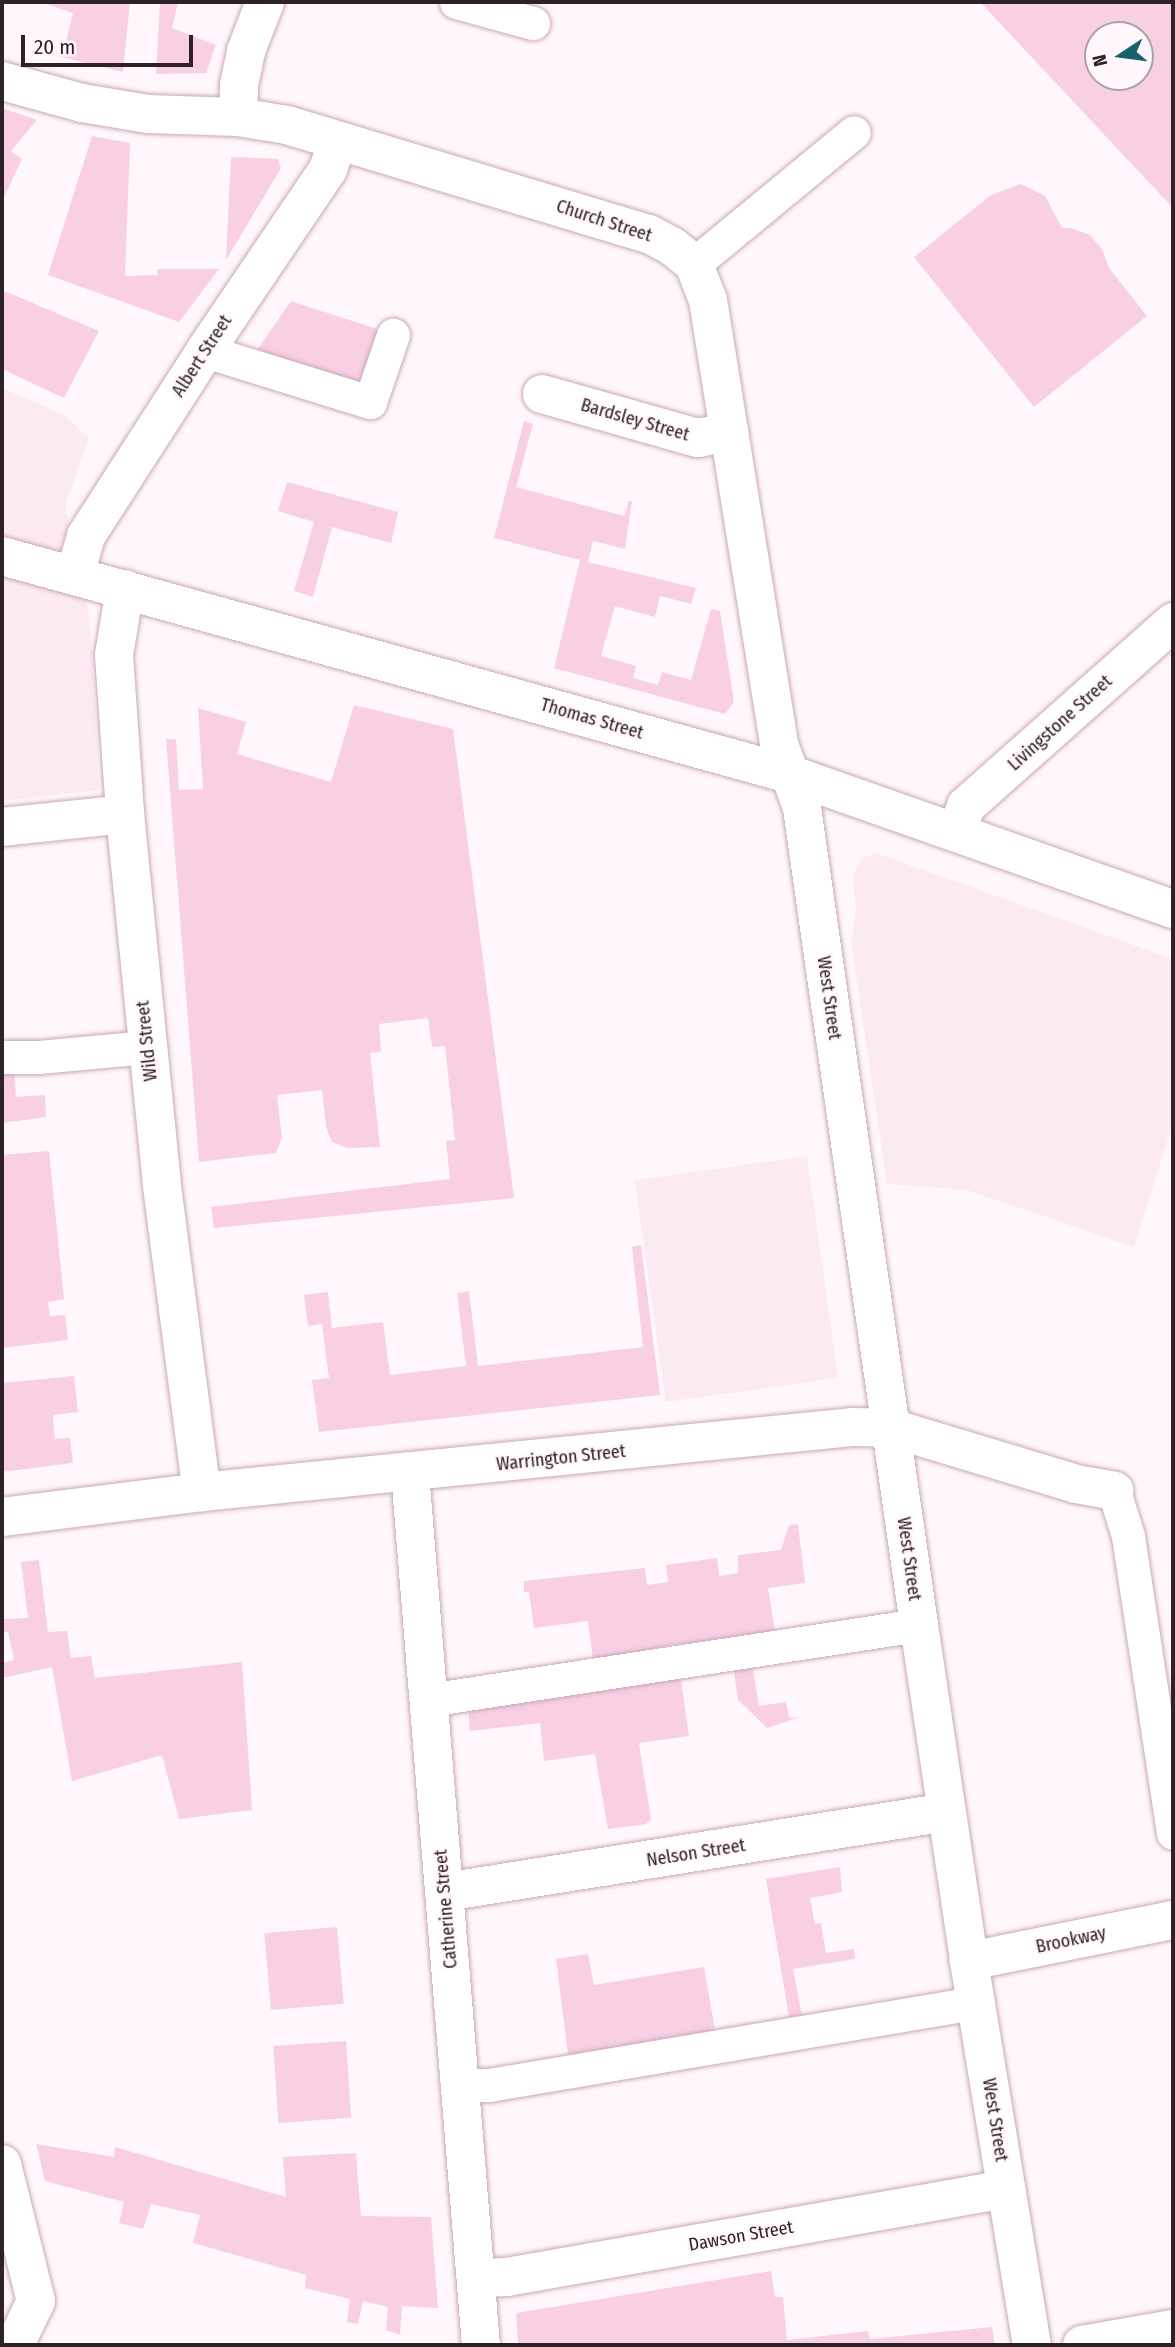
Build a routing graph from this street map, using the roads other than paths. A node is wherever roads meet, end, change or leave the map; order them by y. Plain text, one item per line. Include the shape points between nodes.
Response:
1 (265, 2) edge
2 (456, 2) edge
3 (533, 23) dead end
4 (2, 81) edge
5 (238, 117) junction
6 (854, 132) dead end
7 (338, 141) junction
8 (694, 264) junction
9 (393, 335) dead end
10 (205, 351) junction
11 (542, 394) dead end
12 (729, 432) junction
13 (2, 556) edge
14 (75, 575) junction
15 (125, 589) junction
16 (1173, 622) edge
17 (789, 774) junction
18 (125, 814) junction
19 (2, 827) edge
20 (957, 831) junction
21 (1173, 909) edge
22 (147, 1046) junction
23 (2, 1057) edge
24 (891, 1428) junction
25 (410, 1474) junction
26 (1114, 1491) joint
27 (202, 1492) junction
28 (2, 1517) edge
29 (919, 1625) junction
30 (1162, 1684) edge
31 (428, 1700) junction
32 (947, 1812) junction
33 (1173, 1833) edge
34 (444, 1892) junction
35 (1173, 1920) edge
36 (969, 1961) junction
37 (975, 2003) junction
38 (462, 2085) junction
39 (2, 2164) edge
40 (1006, 2189) junction
41 (476, 2278) junction
42 (1173, 2329) edge
43 (18, 2338) edge
44 (481, 2345) edge
45 (1032, 2345) edge
46 (1082, 2345) edge

1 - 5 street via 246,51
2 - 3 lane
4 - 5 street, Church Street via 82,103 148,114
5 - 7 street, Church Street via 287,125
6 - 8 lane
7 - 8 street, Church Street via 649,234
7 - 10 street, Albert Street via 328,169
8 - 12 street via 708,300
9 - 10 lane via 370,402
10 - 14 street, Albert Street via 86,536
11 - 12 street, Bardsley Street via 698,438
12 - 17 street via 778,735
13 - 14 street, Thomas Street
14 - 15 street, Thomas Street
15 - 17 street, Thomas Street
15 - 18 street, Wild Street via 114,655
16 - 20 street, Livingstone Street via 966,806
17 - 20 street, Thomas Street
17 - 24 street, West Street via 802,808
18 - 19 street
18 - 22 street, Wild Street
20 - 21 street, Thomas Street
22 - 23 lane via 39,1058
22 - 27 street, Wild Street
24 - 25 street, Warrington Street via 852,1427
24 - 26 street, Warrington Street via 1076,1484
24 - 29 street, West Street
25 - 27 street, Warrington Street
25 - 31 street, Catherine Street
26 - 30 lane
27 - 28 street, Warrington Street
29 - 31 lane
29 - 32 street, West Street
30 - 33 lane
31 - 34 street, Catherine Street
32 - 34 street, Nelson Street
32 - 36 street, West Street
34 - 38 street, Catherine Street
35 - 36 street, Brookway
36 - 37 street, West Street
37 - 38 lane via 489,2085
37 - 40 street, West Street
38 - 41 street, Catherine Street
39 - 43 street via 36,2301
40 - 41 street, Dawson Street via 520,2275
40 - 45 street, West Street
41 - 44 street, Catherine Street
42 - 46 street

